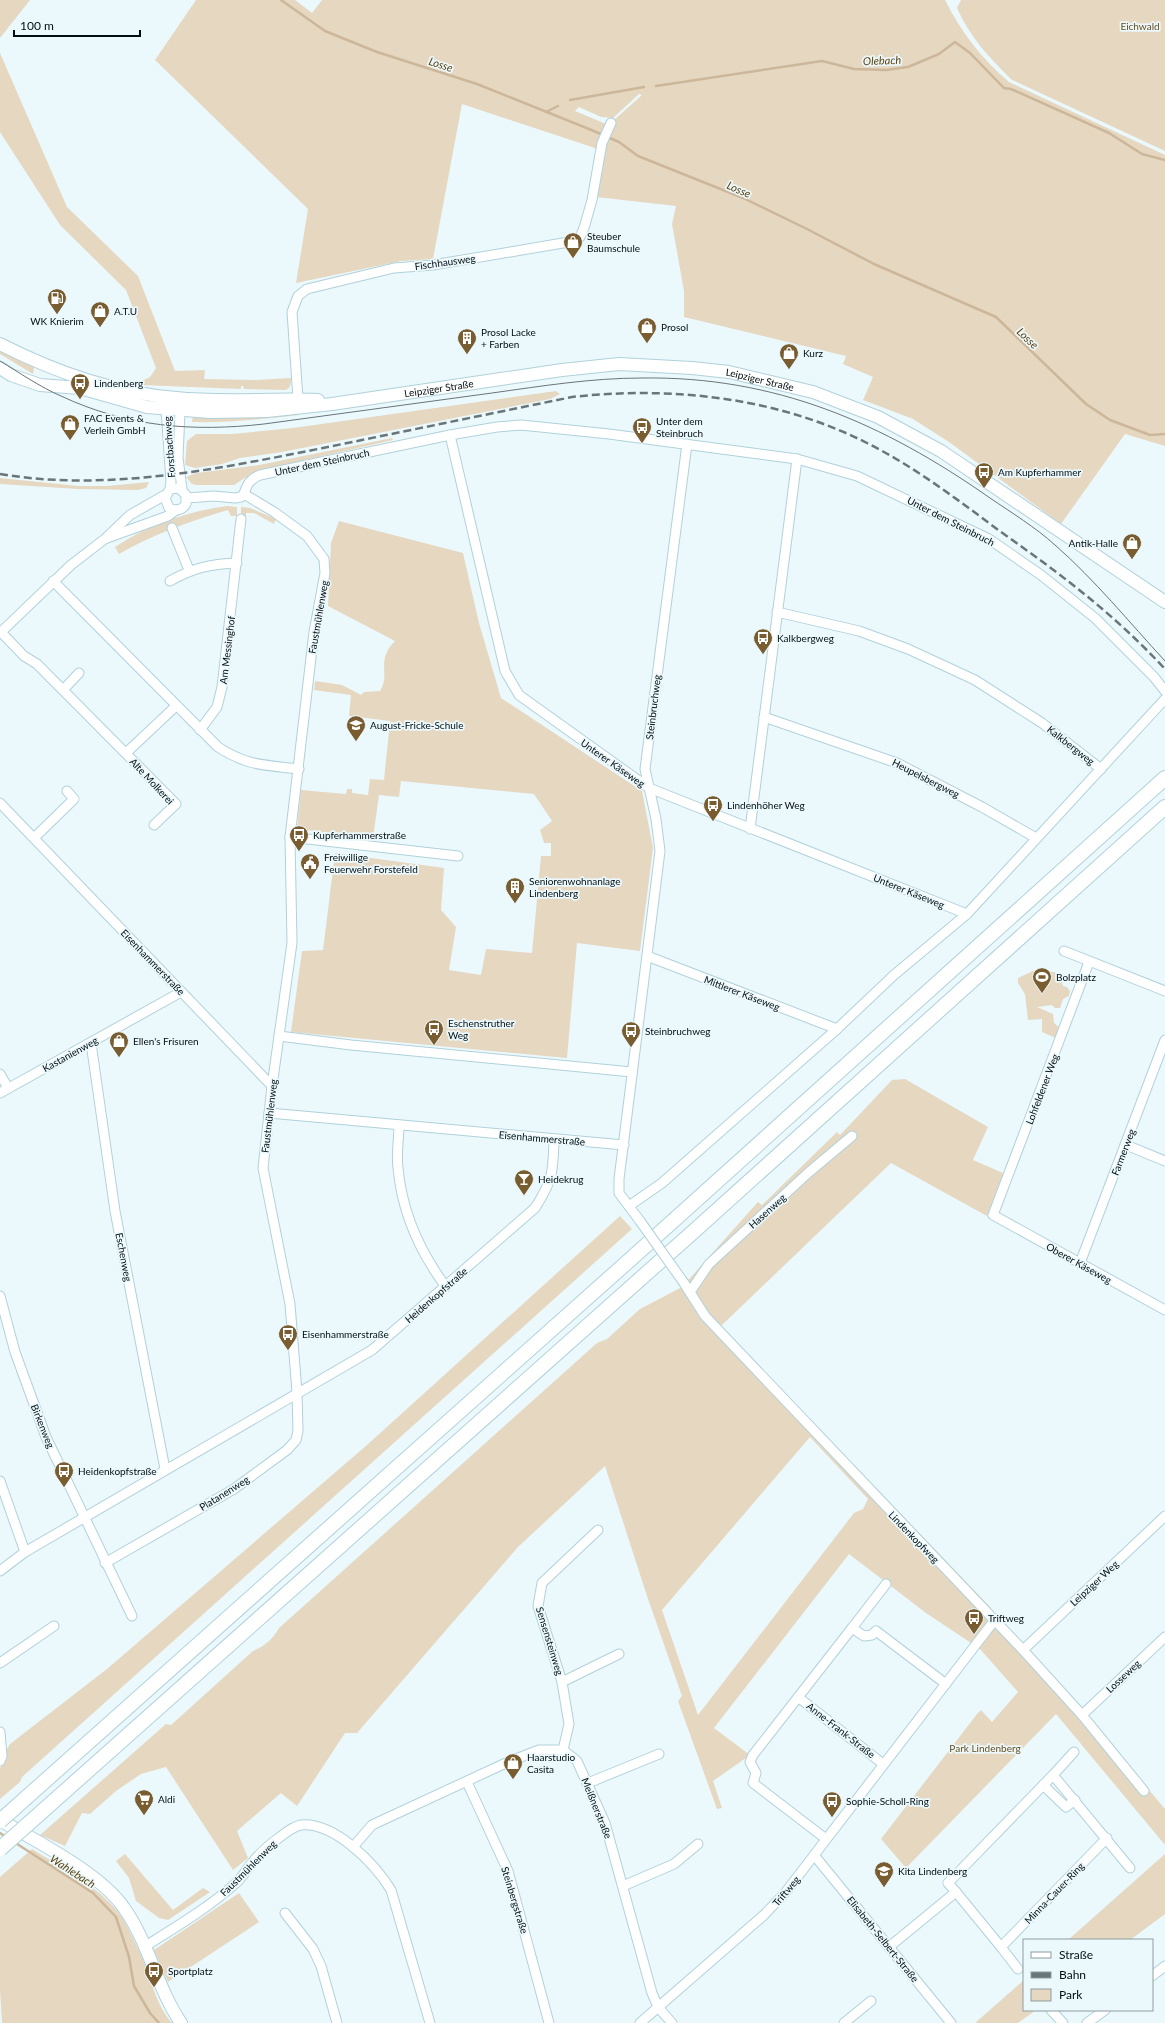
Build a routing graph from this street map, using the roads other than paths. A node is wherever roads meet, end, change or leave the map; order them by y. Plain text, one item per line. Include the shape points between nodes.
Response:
1 (611, 123) dead end
2 (0, 344) edge
3 (37, 362) junction
4 (0, 368) edge
5 (29, 382) junction
6 (175, 398) junction
7 (298, 404) junction
8 (166, 409) junction
9 (180, 411) junction
10 (450, 435) junction
11 (687, 444) junction
12 (797, 459) junction
13 (182, 490) junction
14 (167, 493) junction
15 (244, 494) junction
16 (187, 498) junction
17 (176, 510) junction
18 (241, 519) dead end
19 (172, 528) dead end
20 (106, 538) junction
21 (237, 563) junction
22 (189, 570) junction
23 (53, 581) junction
24 (170, 581) dead end
25 (1165, 602) edge
26 (777, 612) junction
27 (0, 632) edge
28 (79, 673) dead end
29 (63, 690) junction
30 (1165, 691) edge
31 (1165, 699) edge
32 (176, 706) junction
33 (764, 717) junction
34 (200, 730) junction
35 (126, 753) junction
36 (298, 769) junction
37 (1101, 769) junction
38 (1165, 778) edge
39 (649, 788) junction
40 (67, 791) dead end
41 (0, 803) edge
42 (1165, 807) edge
43 (154, 825) dead end
44 (750, 829) junction
45 (290, 837) junction
46 (34, 838) junction
47 (1036, 838) junction
48 (458, 856) dead end
49 (967, 914) junction
50 (1064, 952) dead end
51 (647, 956) junction
52 (1089, 962) junction
53 (1165, 991) edge
54 (181, 992) junction
55 (837, 1029) junction
56 (279, 1036) junction
57 (1165, 1040) edge
58 (91, 1043) junction
59 (632, 1072) junction
60 (0, 1074) edge
61 (272, 1086) junction
62 (4, 1090) edge
63 (269, 1113) junction
64 (399, 1125) junction
65 (852, 1136) dead end
66 (554, 1140) junction
67 (624, 1145) junction
68 (1126, 1145) junction
69 (1165, 1160) edge
70 (629, 1206) junction
71 (993, 1215) joint
72 (1080, 1263) junction
73 (684, 1283) joint
74 (446, 1287) junction
75 (690, 1292) junction
76 (0, 1296) edge
77 (1165, 1310) edge
78 (297, 1392) junction
79 (165, 1469) junction
80 (0, 1481) edge
81 (1165, 1516) edge
82 (84, 1518) junction
83 (598, 1530) dead end
84 (25, 1552) junction
85 (105, 1563) junction
86 (0, 1571) edge
87 (886, 1584) dead end
88 (132, 1616) dead end
89 (994, 1621) junction
90 (54, 1626) dead end
91 (852, 1628) junction
92 (1165, 1637) edge
93 (1023, 1650) junction
94 (619, 1654) dead end
95 (0, 1663) edge
96 (562, 1682) junction
97 (946, 1684) junction
98 (798, 1697) junction
99 (1082, 1714) junction
100 (0, 1732) edge
101 (563, 1750) junction
102 (1074, 1752) dead end
103 (659, 1754) dead end
104 (0, 1760) edge
105 (883, 1764) junction
106 (1053, 1775) junction
107 (466, 1782) junction
108 (588, 1783) junction
109 (1044, 1786) junction
110 (1144, 1791) dead end
111 (1075, 1800) junction
112 (0, 1820) edge
113 (1107, 1838) junction
114 (826, 1839) junction
115 (698, 1844) dead end
116 (353, 1847) junction
117 (0, 1849) edge
118 (814, 1855) junction
119 (1130, 1868) dead end
120 (623, 1886) junction
121 (956, 1892) junction
122 (285, 1913) dead end
123 (144, 1946) junction
124 (889, 1947) junction
125 (1001, 1947) junction
126 (1165, 1966) edge
127 (1018, 1970) dead end
128 (1153, 1975) edge
129 (871, 2001) dead end
130 (658, 2007) junction
131 (1052, 2011) edge
132 (1104, 2011) edge
133 (181, 2023) edge
134 (336, 2023) edge
135 (430, 2023) edge
136 (549, 2023) edge
137 (640, 2023) edge
138 (672, 2023) edge
139 (844, 2023) edge
140 (951, 2023) edge
141 (1063, 2023) edge
142 (1087, 2023) edge

1 - 7 street, Fischhausweg via 602,143 592,200 580,237 569,242 433,265 394,268 307,289 298,296 292,312
2 - 3 main road
3 - 5 main road via 37,373
3 - 6 main road via 91,382 122,390
4 - 5 main road
5 - 8 main road via 80,388 147,407
6 - 7 main road
6 - 8 street, Forstbachweg
6 - 9 street, Forstbachweg
7 - 9 main road via 267,411
7 - 25 main road, Leipziger Straße via 356,401 618,364 692,368 762,379 813,392 846,404 910,433 941,451
8 - 9 main road
8 - 14 street, Forstbachweg via 171,482
9 - 13 street, Forstbachweg via 178,458
10 - 11 street, Unter dem Steinbruch via 496,426 521,425
10 - 15 street, Unter dem Steinbruch via 260,475 252,478
10 - 39 street, Unterer Käseweg via 505,671 519,695
11 - 12 street, Unter dem Steinbruch
11 - 39 street, Steinbruchweg via 645,769
12 - 26 street
12 - 30 street, Unter dem Steinbruch via 857,476 989,539 1041,574 1095,618
13 - 14 street via 176,488
13 - 16 street
14 - 17 street via 166,505
14 - 20 street via 130,515
15 - 16 street via 235,498
15 - 36 street, Faustmühlenweg via 298,528 317,547 324,559 324,585 314,632
16 - 17 street via 183,508
17 - 20 street via 168,516
18 - 21 street, Am Messinghof
19 - 22 street
20 - 23 street
21 - 22 street
21 - 34 street, Am Messinghof via 222,688 217,708
22 - 24 street
23 - 27 street
23 - 32 street
26 - 33 street
26 - 37 street, Kalkbergweg via 859,631 908,649 975,680 1042,723
27 - 29 street, Alte Molkerei
28 - 29 street
29 - 35 street, Alte Molkerei
31 - 37 street
32 - 34 street
32 - 35 street, Alte Molkerei
33 - 44 street
33 - 47 street, Heupelsbergweg via 897,763
34 - 36 street via 218,747 236,758 254,764
35 - 43 street, Alte Molkerei via 176,804
36 - 45 street, Faustmühlenweg
37 - 47 street
38 - 112 highway, bridge via 633,1257
39 - 44 street, Unterer Käseweg
39 - 51 street, Steinbruchweg via 660,851
40 - 46 street via 74,799
41 - 46 street, Eisenhammerstraße
42 - 117 highway, bridge
44 - 49 street, Unterer Käseweg
45 - 48 street
45 - 56 street, Faustmühlenweg via 292,944
46 - 54 street, Eisenhammerstraße
47 - 49 street
49 - 55 street via 894,975
50 - 52 street
51 - 55 street, Mittlerer Käseweg
51 - 59 street, Steinbruchweg
52 - 53 street
52 - 71 street, Lohfeldener Weg
54 - 58 street, Kastanienweg
54 - 61 street, Eisenhammerstraße
55 - 70 street via 662,1183
56 - 59 street
56 - 61 street, Faustmühlenweg
57 - 68 street, Farmerweg
58 - 62 street, Kastanienweg
58 - 79 street, Eschenweg via 115,1211
59 - 67 street, Steinbruchweg
60 - 62 street
61 - 63 street, Faustmühlenweg
63 - 64 street, Eisenhammerstraße
63 - 78 street, Faustmühlenweg via 263,1168 290,1304
64 - 66 street, Eisenhammerstraße
64 - 74 street via 398,1167 404,1207 419,1244
65 - 75 street, Hasenweg via 709,1264
66 - 67 street, Eisenhammerstraße
66 - 74 street, Heidenkopfstraße via 553,1174 535,1208
67 - 70 street, Steinbruchweg via 619,1193
68 - 69 street
68 - 72 street, Farmerweg
70 - 73 street, Steinbruchweg, bridge
71 - 72 street, Oberer Käseweg
72 - 77 street, Oberer Käseweg
73 - 75 street, Lindenkopfweg
74 - 78 street, Heidenkopfstraße via 372,1350
75 - 89 street, Lindenkopfweg via 705,1316
76 - 82 street, Birkenweg via 15,1352 46,1437
78 - 79 street, Heidenkopfstraße
78 - 85 street, Platanenweg via 298,1431 296,1440 287,1450 234,1489
79 - 82 street, Heidenkopfstraße
80 - 84 street
81 - 93 street, Leipziger Weg
82 - 84 street, Heidenkopfstraße
82 - 85 street, Birkenweg
83 - 96 street, Sensensteinweg via 542,1583 538,1599
84 - 86 street, Heidenkopfstraße
85 - 88 street, Birkenweg
87 - 91 street
89 - 93 street, Lindenkopfweg
89 - 97 street, Triftweg
90 - 95 street
91 - 97 street via 864,1636 872,1636 876,1631
91 - 98 street
92 - 99 street, Losseweg
93 - 99 street, Lindenkopfweg
94 - 96 street
96 - 101 street, Sensensteinweg via 569,1724
97 - 105 street, Triftweg
98 - 105 street, Anne-Frank-Straße
98 - 114 street via 751,1758 756,1773 753,1782
99 - 110 street, Lindenkopfweg
100 - 104 street
101 - 107 street via 539,1750
101 - 108 street, Meißnerstraße via 577,1761
102 - 106 street
103 - 108 street
105 - 114 street, Triftweg
106 - 109 street
106 - 111 street
107 - 116 street via 372,1825
107 - 136 street, Steinbergstraße via 508,1871
108 - 120 street, Meißnerstraße via 605,1823
109 - 111 street via 1066,1807
109 - 121 street via 948,1883
111 - 113 street
112 - 123 main road via 52,1850 106,1889 124,1907
113 - 119 street
113 - 125 street, Minna-Cauer-Ring
114 - 118 street, Triftweg
115 - 120 street via 674,1864
116 - 123 street, Faustmühlenweg via 316,1826 299,1825 259,1854 238,1882 212,1904
116 - 135 street, Faustmühlenweg via 381,1874 391,1890
118 - 124 street, Elisabeth-Selbert-Straße
118 - 130 street, Triftweg via 764,1916
120 - 130 street, Meißnerstraße
121 - 124 street
121 - 125 street
122 - 134 street via 313,1950 321,1966
123 - 133 main road via 166,1998
124 - 140 street, Elisabeth-Selbert-Straße
125 - 127 street
126 - 128 street
129 - 139 street
130 - 137 street, Triftweg
130 - 138 street, Meißnerstraße
131 - 141 street
132 - 142 street

